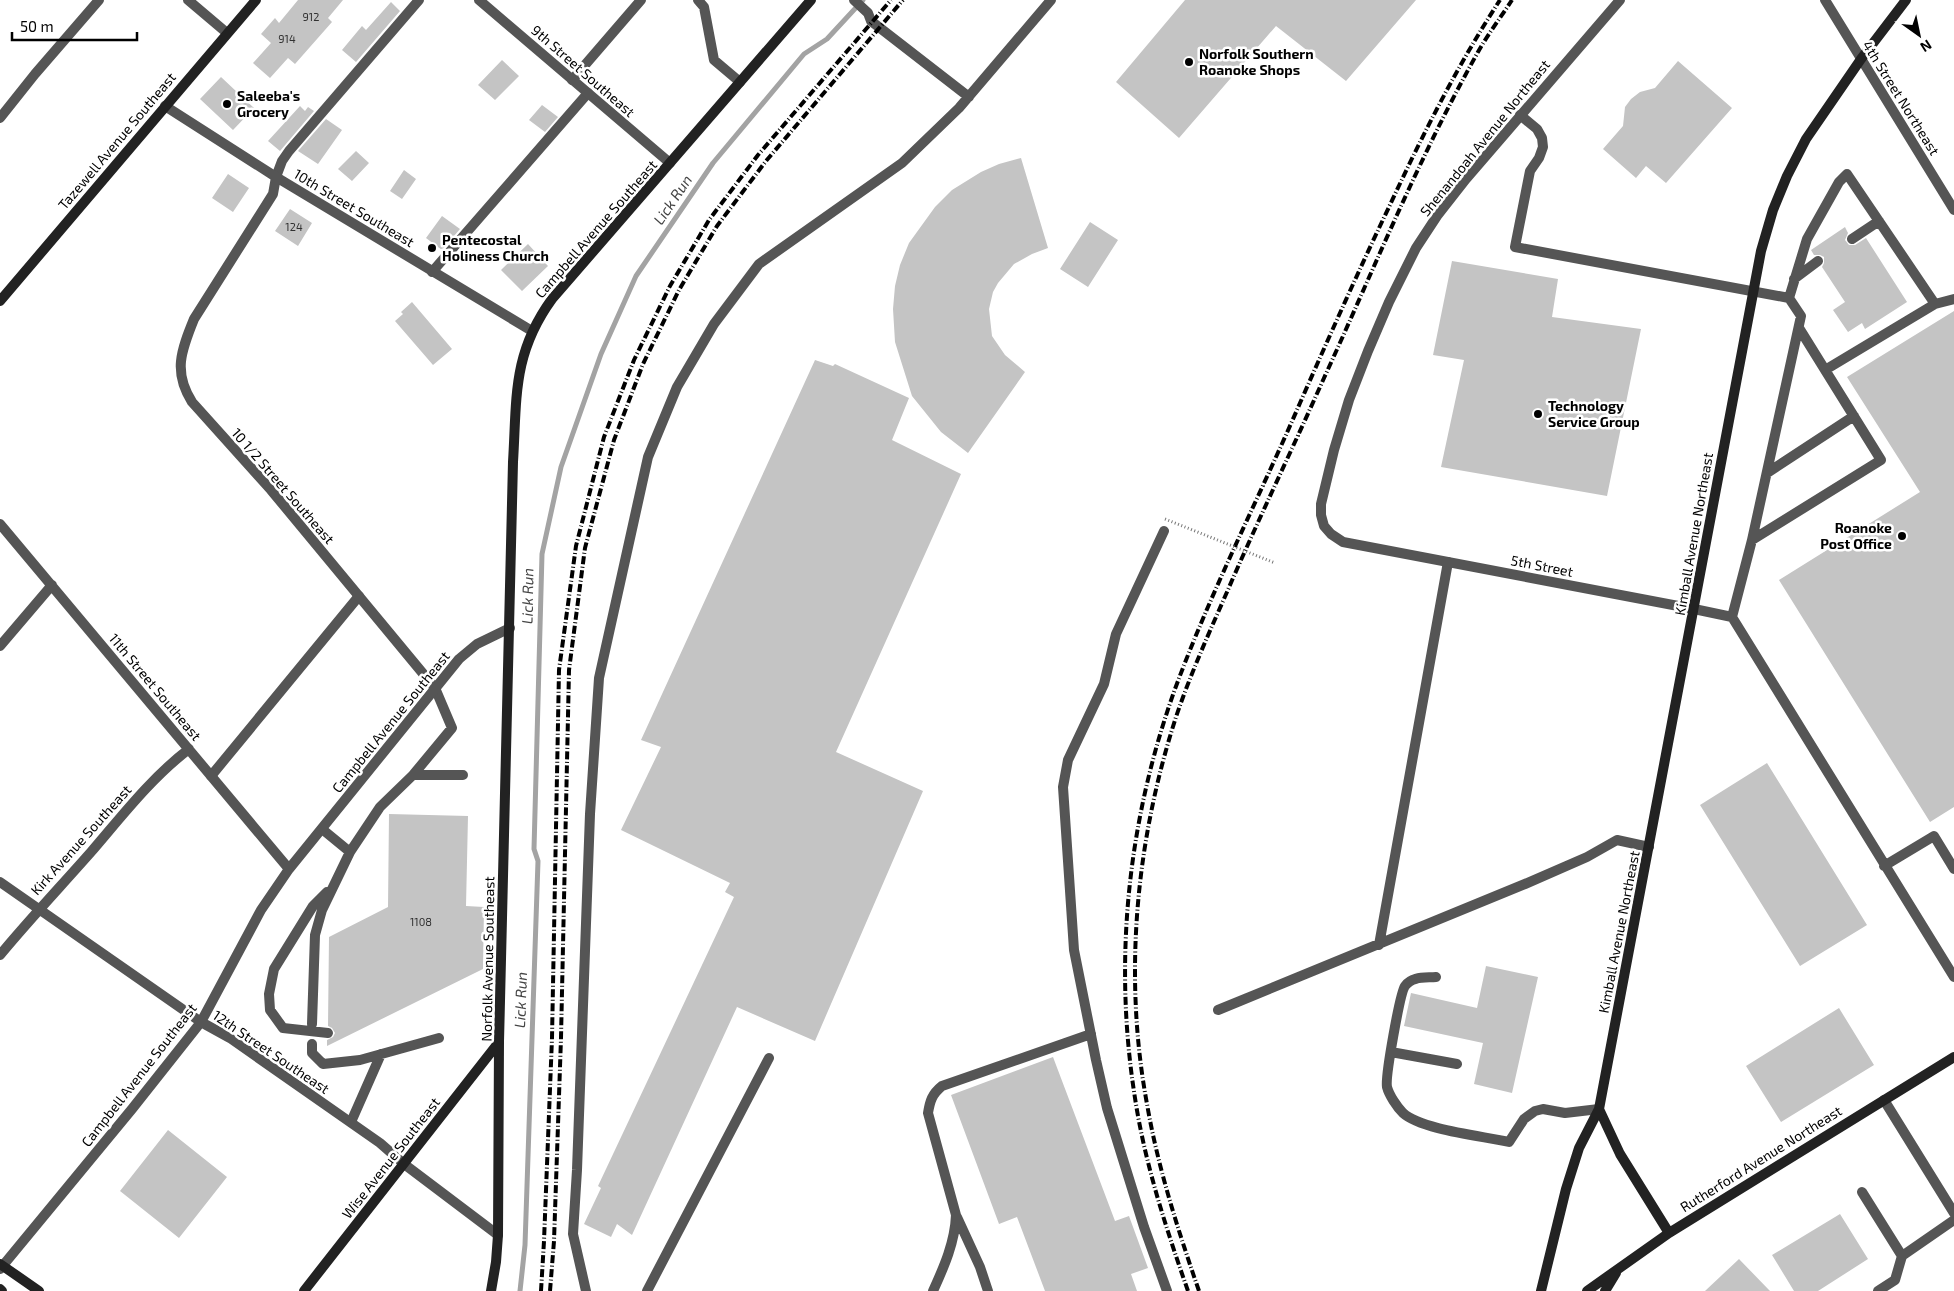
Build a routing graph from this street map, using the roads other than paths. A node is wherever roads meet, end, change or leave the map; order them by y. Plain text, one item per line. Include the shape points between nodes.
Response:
1 (99, 0) edge
2 (188, 0) edge
3 (256, 0) edge
4 (419, 0) edge
5 (479, 0) edge
6 (641, 0) edge
7 (698, 0) edge
8 (811, 0) edge
9 (854, 0) edge
10 (1051, 0) edge
11 (1620, 0) edge
12 (1825, 0) edge
13 (1906, 0) edge
14 (228, 33) junction
15 (1861, 59) junction
16 (572, 80) junction
17 (740, 82) junction
18 (588, 93) junction
19 (968, 97) junction
20 (165, 106) junction
21 (1520, 115) junction
22 (0, 118) edge
23 (670, 164) junction
24 (276, 177) junction
25 (1954, 210) edge
26 (1879, 221) junction
27 (1852, 239) dead end
28 (1818, 261) dead end
29 (432, 272) junction
30 (1794, 279) junction
31 (1752, 291) junction
32 (1789, 298) junction
33 (1954, 299) edge
34 (0, 301) edge
35 (1935, 304) junction
36 (1799, 328) junction
37 (532, 331) junction
38 (1825, 370) junction
39 (1854, 416) junction
40 (1767, 473) junction
41 (0, 524) edge
42 (1164, 531) dead end
43 (1752, 540) junction
44 (1385, 550) joint
45 (1448, 562) junction
46 (52, 585) junction
47 (359, 596) junction
48 (1694, 609) junction
49 (1732, 617) junction
50 (510, 628) junction
51 (0, 646) edge
52 (435, 688) junction
53 (189, 749) junction
54 (413, 775) junction
55 (463, 775) dead end
56 (211, 776) junction
57 (322, 829) junction
58 (1649, 847) junction
59 (350, 852) junction
60 (1884, 866) junction
61 (1954, 868) edge
62 (289, 869) junction
63 (0, 882) edge
64 (334, 886) junction
65 (38, 909) junction
66 (1380, 945) junction
67 (0, 955) edge
68 (1436, 977) dead end
69 (1954, 977) edge
70 (1218, 1010) dead end
71 (201, 1022) junction
72 (312, 1024) dead end
73 (328, 1033) dead end
74 (1091, 1034) junction
75 (439, 1038) dead end
76 (499, 1042) junction
77 (312, 1044) dead end
78 (1391, 1052) junction
79 (381, 1054) junction
80 (1954, 1057) edge
81 (769, 1058) dead end
82 (1457, 1064) dead end
83 (1884, 1100) junction
84 (1599, 1109) junction
85 (351, 1122) junction
86 (404, 1164) junction
87 (1862, 1192) dead end
88 (954, 1209) junction
89 (1954, 1213) edge
90 (1954, 1220) edge
91 (1669, 1233) junction
92 (498, 1235) junction
93 (1902, 1256) junction
94 (1, 1266) edge
95 (1618, 1270) junction
96 (39, 1291) edge
97 (304, 1291) edge
98 (491, 1291) edge
99 (586, 1291) edge
100 (647, 1291) edge
101 (933, 1291) edge
102 (988, 1291) edge
103 (1167, 1291) edge
104 (1541, 1291) edge
105 (1587, 1291) edge
106 (1605, 1291) edge
107 (1878, 1291) edge

1 - 22 street
2 - 14 street
3 - 14 street, Tazewell Avenue Southeast
4 - 24 street, 10 1/2 Street Southeast via 289,152
5 - 16 street, 9th Street Southeast
6 - 16 street
7 - 17 street via 704,7 714,60
8 - 17 street, Campbell Avenue Southeast
9 - 19 street via 872,21
10 - 19 street
11 - 21 street, Shenandoah Avenue Northeast
12 - 15 street, 4th Street Northeast
13 - 15 street, Kimball Avenue Northeast
14 - 20 street, Tazewell Avenue Southeast
15 - 25 street, 4th Street Northeast
15 - 31 street, Kimball Avenue Northeast via 1806,139 1787,176 1760,251
16 - 18 street, 9th Street Southeast
17 - 23 street, Campbell Avenue Southeast
18 - 23 street, 9th Street Southeast
18 - 29 street
19 - 99 street via 898,167 759,264 714,324 677,387 648,456 599,678 590,814 573,1234
20 - 24 street, 10th Street Southeast
20 - 34 street, Tazewell Avenue Southeast
21 - 31 street via 1537,129 1542,147 1530,171 1515,247
21 - 44 street, Shenandoah Avenue Northeast via 1443,209 1416,248 1389,302 1349,400 1332,459 1321,515 1328,530 1343,542
23 - 37 street, Campbell Avenue Southeast via 552,299
24 - 29 street, 10th Street Southeast
24 - 47 street, 10 1/2 Street Southeast via 273,194 194,319 180,361 180,376 192,402
26 - 27 street
26 - 30 street via 1847,174 1838,182 1807,239
26 - 35 street
28 - 30 street
29 - 37 street, 10th Street Southeast
30 - 32 street
31 - 32 street
31 - 48 street, Kimball Avenue Northeast
32 - 36 street via 1801,316
33 - 35 street
35 - 38 street
36 - 38 street
36 - 40 street
37 - 50 street, Campbell Avenue Southeast via 522,355 518,378
38 - 39 street
39 - 40 street
39 - 43 street via 1881,460
40 - 43 street
41 - 46 street, 11th Street Southeast
42 - 74 street via 1116,634 1104,684 1068,760 1063,787 1074,950
43 - 49 street
44 - 45 street, 5th Street
45 - 48 street, 5th Street
45 - 66 street
46 - 51 street
46 - 53 street, 11th Street Southeast
47 - 52 street, 10 1/2 Street Southeast
47 - 56 street
48 - 49 street, 5th Street
48 - 58 street, Kimball Avenue Northeast
49 - 60 street
50 - 52 street, Campbell Avenue Southeast via 477,644 459,659
50 - 76 street, Norfolk Avenue Southeast
52 - 54 street, 10 1/2 Street Southeast via 452,728
52 - 57 street, Campbell Avenue Southeast
53 - 56 street, 11th Street Southeast
53 - 65 street, Kirk Avenue Southeast via 148,786
54 - 55 street
54 - 59 street via 380,807
56 - 62 street, 11th Street Southeast
57 - 59 street
57 - 62 street, Campbell Avenue Southeast
58 - 66 street via 1617,840 1587,857
58 - 84 street, Kimball Avenue Northeast
59 - 64 street
60 - 61 street via 1934,836
60 - 69 street
62 - 71 street, Campbell Avenue Southeast via 261,910
63 - 65 street, 12th Street Southeast
64 - 72 street via 322,910 315,935
64 - 73 street via 314,906 274,969 269,994 270,1010 283,1028
65 - 67 street, Kirk Avenue Southeast
65 - 71 street, 12th Street Southeast
66 - 70 street
68 - 78 street via 1412,979 1404,987
71 - 85 street, 12th Street Southeast via 230,1038
71 - 94 street, Campbell Avenue Southeast
74 - 88 street via 942,1086 934,1092 928,1113
74 - 103 street via 1107,1108
75 - 79 street
76 - 86 street, Wise Avenue Southeast
76 - 92 street, Norfolk Avenue Southeast
77 - 79 street via 312,1053 322,1064
78 - 82 street
78 - 84 street via 1387,1087 1401,1111 1420,1123 1509,1142 1524,1119 1535,1110 1565,1113
79 - 85 street
80 - 83 street, Rutherford Avenue Northeast
81 - 100 street
83 - 89 street
83 - 91 street, Rutherford Avenue Northeast
84 - 91 street via 1620,1154
84 - 104 street, Kimball Avenue Northeast via 1566,1189
85 - 86 street, 12th Street Southeast
86 - 92 street, 12th Street Southeast
86 - 97 street, Wise Avenue Southeast
87 - 93 street
88 - 101 street via 956,1229
88 - 102 street
90 - 93 street
91 - 95 street, Rutherford Avenue Northeast
92 - 98 street, Norfolk Avenue Southeast
93 - 107 street via 1895,1280
94 - 96 street
95 - 105 street, Rutherford Avenue Northeast
95 - 106 street

